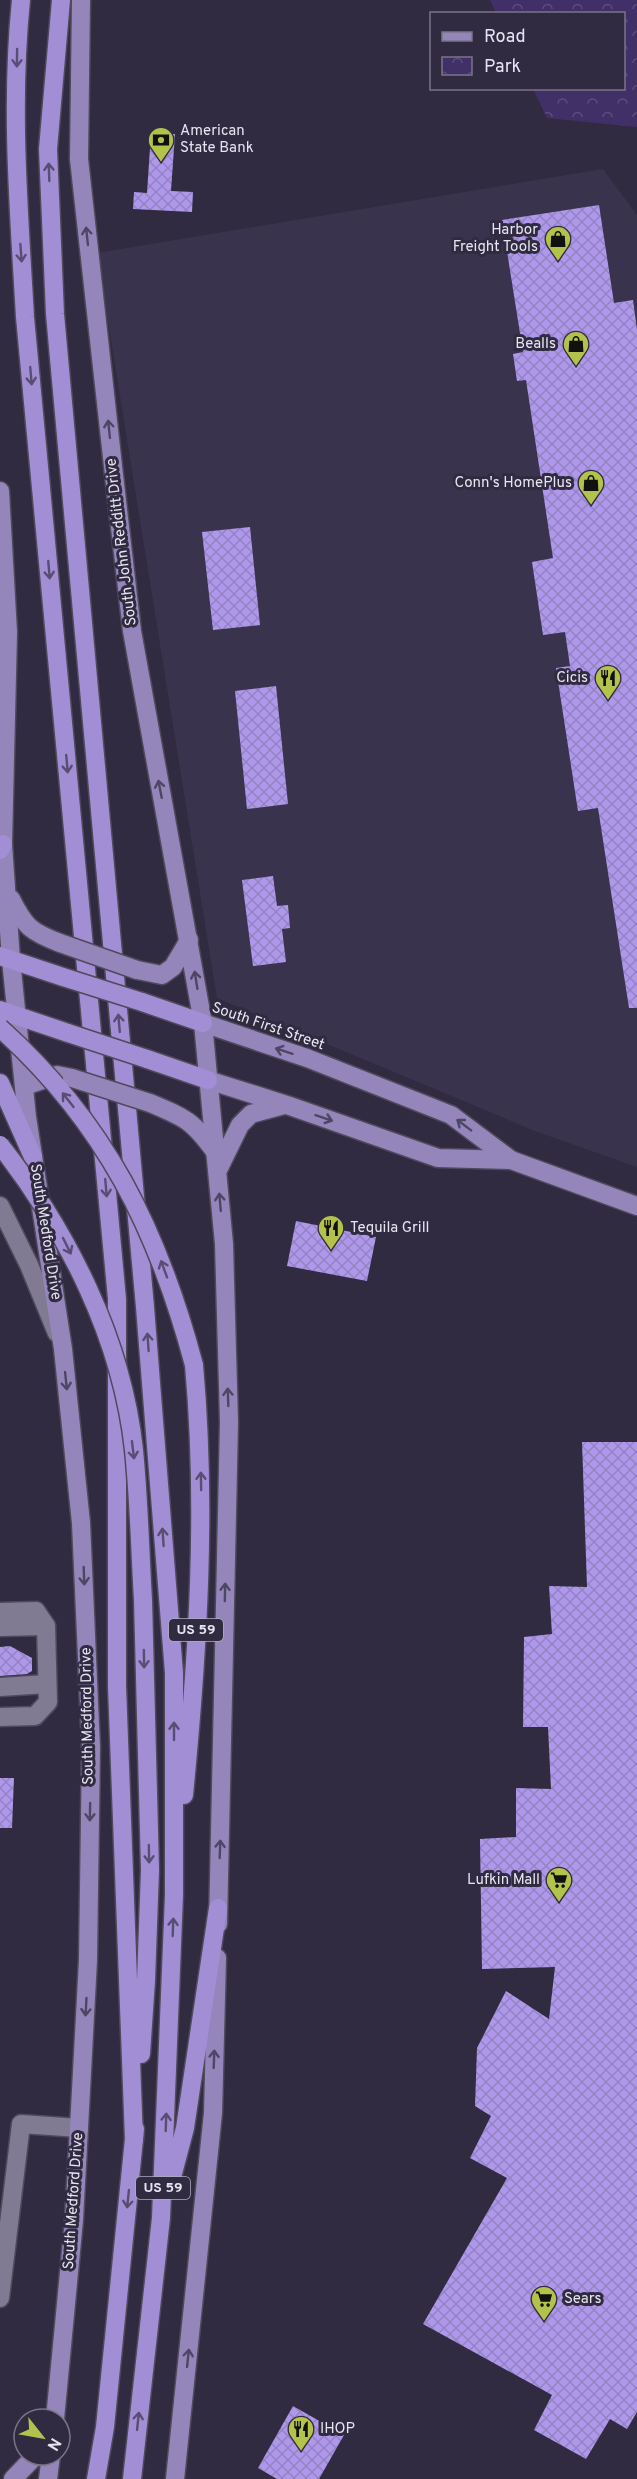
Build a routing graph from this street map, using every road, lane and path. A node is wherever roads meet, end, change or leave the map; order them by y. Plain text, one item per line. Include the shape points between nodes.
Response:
1 (21, 0) edge
2 (61, 0) edge
3 (81, 0) edge
4 (0, 491) edge
5 (1, 847) edge
6 (8, 892) junction
7 (189, 940) junction
8 (5, 958) edge
9 (8, 1012) edge
10 (203, 1023) junction
11 (0, 1028) edge
12 (208, 1080) junction
13 (0, 1083) edge
14 (24, 1086) junction
15 (287, 1105) junction
16 (0, 1145) edge
17 (33, 1157) junction
18 (511, 1160) junction
19 (217, 1162) junction
20 (0, 1206) edge
21 (637, 1206) edge
22 (63, 1349) junction
23 (0, 1612) edge
24 (46, 1626) junction
25 (0, 1627) edge
26 (47, 1684) junction
27 (0, 1687) edge
28 (0, 1717) edge
29 (174, 1895) junction
30 (218, 1908) junction
31 (79, 2128) junction
32 (134, 2140) junction
33 (161, 2218) junction
34 (3, 2255) edge
35 (0, 2298) edge
36 (56, 2407) edge
37 (45, 2467) edge
38 (13, 2479) edge
39 (96, 2479) edge
40 (132, 2479) edge
41 (175, 2479) edge

1 -> 32 highway via 15,157 25,317 117,1299 117,1686
29 -> 2 highway via 174,1673 145,1307 55,314 48,149
7 -> 3 main road, South John Redditt Drive via 132,631 111,453 79,159
4 - 5 main road via 8,632
5 - 6 main road
6 - 7 main road, bridge via 24,924 36,934 137,970 162,975 173,967
6 - 8 main road
10 -> 7 main road, South John Redditt Drive
8 - 9 main road
8 - 10 highway, South First Street, bridge
9 - 12 highway, South First Street, bridge
9 - 14 main road, South Medford Drive
10 - 12 main road, South John Redditt Drive
18 -> 10 main road, South First Street via 451,1115 307,1058
29 -> 11 highway, US 59, bridge via 190,1737 202,1519 194,1365 154,1242 115,1165 36,1060
12 - 15 main road, South First Street
12 - 19 main road
13 - 17 highway
14 - 17 main road, South Medford Drive
14 - 19 main road, bridge via 57,1074 150,1103 198,1128
15 -> 18 main road, South First Street via 438,1158
15 - 19 main road via 251,1114
16 -> 32 highway, US 59, bridge via 61,1234 93,1299 119,1377 134,1448 143,1600 150,1870
17 - 22 main road, South Medford Drive
18 - 21 main road, South First Street
30 -> 19 main road via 229,1422 224,1244
20 - 22 street
22 -> 31 main road, South Medford Drive via 82,1533 91,1747 88,1960
23 - 24 street via 36,1611
24 - 25 street
24 - 26 street
26 - 27 street
26 - 28 street via 48,1702 35,1716
33 -> 29 highway, US 59
30 - 33 highway via 184,2128
41 -> 30 main road via 213,2113
31 - 34 street via 21,2124
31 - 36 main road, South Medford Drive
32 -> 39 highway, US 59 via 105,2427
40 -> 33 highway, US 59
34 - 35 street
37 - 38 main road

